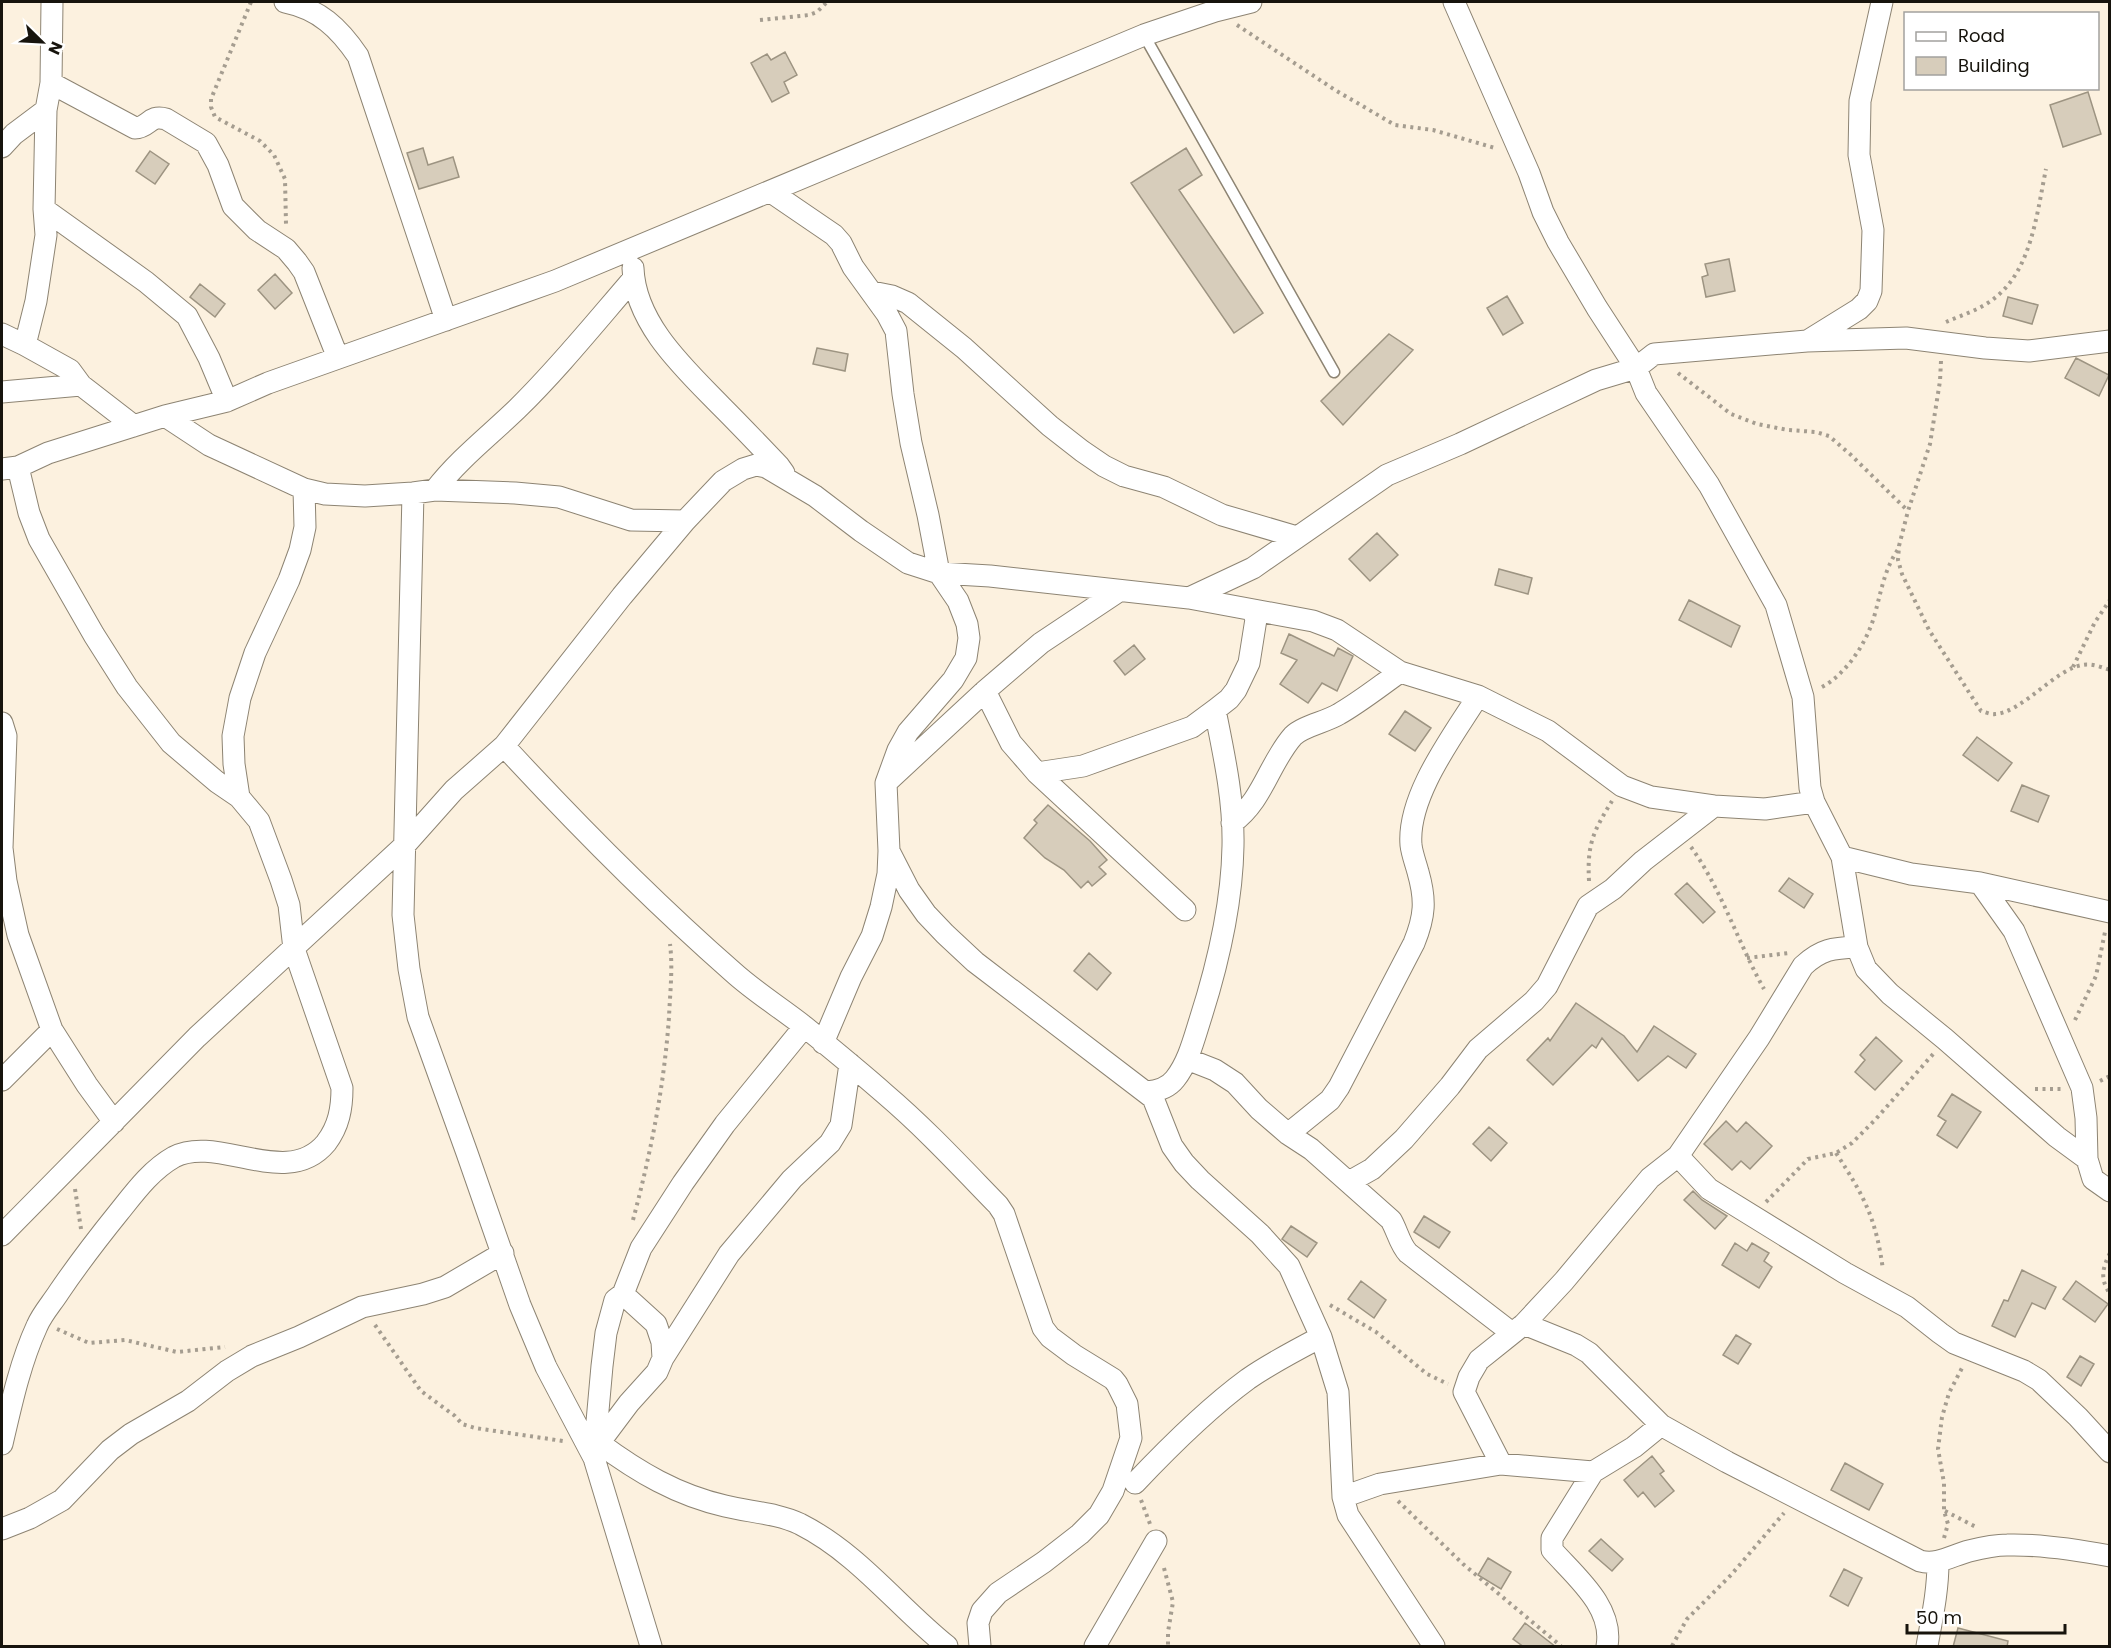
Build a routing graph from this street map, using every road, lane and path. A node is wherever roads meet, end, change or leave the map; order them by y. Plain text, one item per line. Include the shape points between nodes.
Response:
1 (52, 2) edge
2 (251, 2) edge
3 (285, 2) edge
4 (827, 2) edge
5 (1251, 2) edge
6 (1454, 2) edge
7 (1882, 2) edge
8 (1215, 11) junction
9 (760, 20) dead end
10 (1144, 35) junction
11 (51, 83) junction
12 (46, 110) junction
13 (2, 147) edge
14 (2046, 169) dead end
15 (1529, 173) junction
16 (771, 192) junction
17 (44, 209) junction
18 (286, 249) junction
19 (632, 250) junction
20 (633, 279) junction
21 (872, 292) junction
22 (446, 320) junction
23 (1943, 333) junction
24 (2, 334) edge
25 (1807, 341) junction
26 (2109, 341) edge
27 (25, 345) junction
28 (1654, 354) junction
29 (338, 358) junction
30 (1636, 368) junction
31 (1334, 372) dead end
32 (81, 385) junction
33 (2, 392) edge
34 (227, 401) junction
35 (165, 416) junction
36 (134, 426) junction
37 (10, 468) edge
38 (788, 479) junction
39 (304, 489) junction
40 (435, 490) junction
41 (413, 493) junction
42 (1908, 511) junction
43 (685, 521) junction
44 (1298, 537) junction
45 (1899, 546) junction
46 (939, 573) junction
47 (1119, 591) junction
48 (1189, 598) junction
49 (2109, 600) edge
50 (1253, 611) junction
51 (2073, 667) junction
52 (2109, 670) edge
53 (1400, 672) junction
54 (986, 691) junction
55 (1478, 696) junction
56 (1803, 698) junction
57 (1215, 710) junction
58 (2, 723) edge
59 (504, 746) junction
60 (1037, 772) junction
61 (886, 783) junction
62 (1622, 786) junction
63 (239, 797) junction
64 (1814, 802) junction
65 (2, 805) edge
66 (1714, 806) junction
67 (1232, 823) junction
68 (1681, 833) junction
69 (405, 845) junction
70 (889, 851) junction
71 (1842, 857) junction
72 (1980, 883) junction
73 (659, 905) junction
74 (1588, 906) junction
75 (1185, 910) dead end
76 (2107, 921) edge
77 (1857, 947) junction
78 (294, 949) junction
79 (1777, 1011) junction
80 (804, 1027) junction
81 (52, 1030) junction
82 (1945, 1038) junction
83 (2062, 1042) junction
84 (823, 1043) junction
85 (1187, 1059) junction
86 (850, 1064) junction
87 (2, 1080) edge
88 (2082, 1088) junction
89 (2004, 1090) junction
90 (1148, 1092) junction
91 (114, 1122) junction
92 (1288, 1134) junction
93 (1836, 1153) junction
94 (1678, 1155) junction
95 (2087, 1159) junction
96 (74, 1161) junction
97 (1349, 1182) junction
98 (2104, 1185) edge
99 (1752, 1216) junction
100 (633, 1222) dead end
101 (2, 1235) edge
102 (502, 1253) junction
103 (2109, 1253) edge
104 (85, 1255) junction
105 (1298, 1284) junction
106 (623, 1294) junction
107 (2109, 1294) edge
108 (1886, 1295) junction
109 (362, 1307) junction
110 (38, 1324) junction
111 (1518, 1328) junction
112 (1321, 1337) junction
113 (228, 1347) dead end
114 (1976, 1351) junction
115 (663, 1358) junction
116 (1464, 1392) junction
117 (1661, 1425) junction
118 (2, 1444) edge
119 (594, 1447) junction
120 (2109, 1452) edge
121 (1501, 1464) junction
122 (1593, 1472) junction
123 (1135, 1483) dead end
124 (1380, 1484) junction
125 (1343, 1497) junction
126 (1802, 1501) junction
127 (2, 1529) edge
128 (1156, 1541) dead end
129 (2109, 1556) edge
130 (1938, 1562) junction
131 (651, 1647) edge
132 (947, 1647) edge
133 (980, 1647) edge
134 (1095, 1647) edge
135 (1434, 1647) edge
136 (1561, 1647) edge
137 (1607, 1647) edge
138 (1672, 1647) edge
139 (1927, 1647) edge

1 - 11 street
2 - 18 path via 211,107 215,117 260,141 274,155 285,179
3 - 22 street via 327,19 358,56
4 - 9 path via 809,15
5 - 8 street
6 - 15 street
7 - 25 street via 1860,101 1859,155 1873,230 1871,291 1859,309
8 - 10 street
8 - 15 path via 1395,125 1433,130 1496,148
10 - 16 street
10 - 31 lane
11 - 12 street
11 - 18 street via 135,128 159,117 206,143 233,206 257,230
12 - 13 street
12 - 17 street
14 - 23 path via 2034,227 2010,284
15 - 30 street via 1558,242
16 - 19 street
16 - 21 street via 834,235
17 - 27 street via 46,235
17 - 34 street via 187,316
18 - 29 street via 304,272
19 - 20 street
19 - 22 street
20 - 38 street via 639,300 664,342 780,465
20 - 40 street via 547,378 453,467
21 - 44 street via 908,303 1050,426 1104,466 1164,487 1222,515
21 - 46 street via 896,331 911,443
22 - 29 street
23 - 25 street
23 - 26 street via 1985,348 2029,351
23 - 42 path via 1930,444
24 - 27 street
25 - 28 street
27 - 32 street via 70,370
28 - 30 street
28 - 42 path via 1731,414 1757,424 1829,436
29 - 34 street
30 - 44 street via 1596,380 1387,475
30 - 56 street via 1646,393 1709,485 1776,605
32 - 33 street
32 - 36 street
34 - 35 street
35 - 36 street
35 - 39 street via 209,445
36 - 37 street
37 - 63 street via 39,539 127,687 171,743
38 - 43 street via 766,467 743,469 723,481
38 - 46 street via 908,563
39 - 41 street via 325,494
39 - 63 street via 300,550 255,653 240,698 233,735
40 - 41 street
40 - 43 street via 559,497 631,520
41 - 69 street
42 - 45 path
43 - 59 street
44 - 48 street via 1253,568
45 - 51 path via 1902,574 1929,630 1981,711 1995,715 2008,710
45 - 56 path via 1886,572 1873,620 1851,661 1830,683
46 - 47 street
46 - 61 street via 958,601 967,624 966,658 953,680 908,732
47 - 48 street
47 - 54 street via 1041,643
48 - 50 street
49 - 51 path
50 - 53 street via 1313,621 1337,630
50 - 57 street via 1256,619 1249,663 1236,690
51 - 52 path via 2083,664
53 - 55 street
53 - 67 street via 1341,713 1294,735 1251,806
54 - 60 street via 1011,743
54 - 61 street
55 - 62 street via 1548,731
55 - 92 street via 1419,798 1411,846 1424,903 1423,922 1414,943 1339,1087 1330,1100
56 - 64 street
57 - 60 street via 1192,727 1083,766
57 - 67 street via 1228,773
58 - 65 street via 6,736
59 - 69 street via 454,790
59 - 73 street
60 - 75 street
61 - 70 street
62 - 66 street via 1651,797
62 - 74 path via 1595,829 1590,845
63 - 78 street via 259,821 281,880 289,905
64 - 66 street via 1765,809
64 - 71 street
65 - 81 street via 2,848 11,910
66 - 68 street
67 - 85 street via 1231,873 1222,938
68 - 74 street
68 - 79 path via 1702,862
69 - 78 street
69 - 102 street via 403,915 418,1017
70 - 84 street via 888,874 872,936
70 - 90 street via 926,914 975,962
71 - 72 street via 1911,874
71 - 77 street
72 - 76 street
72 - 83 street via 2014,931
73 - 80 street via 734,974
73 - 100 path via 670,945 668,1036 662,1095
74 - 97 street via 1547,986 1478,1049 1404,1139 1372,1169
76 - 83 path via 2096,975
77 - 79 street via 1831,948 1813,957 1803,966
77 - 82 street via 1866,969 1890,994
78 - 91 street via 197,1037
78 - 104 street via 342,1088 342,1105 332,1134 319,1151 284,1162 210,1152 174,1157 153,1172
79 - 94 street
80 - 84 street
80 - 106 street via 683,1183 641,1248
81 - 87 street
81 - 91 street
82 - 89 street
82 - 93 path via 1875,1120
83 - 88 street
84 - 86 street
85 - 90 street via 1167,1087
85 - 92 street via 1235,1083
86 - 115 street via 837,1135 792,1179 729,1254
86 - 133 street via 924,1129 998,1205 1042,1328 1074,1356 1113,1379 1127,1404 1131,1438 1113,1491 1099,1515 1044,1562 998,1593 982,1611 978,1623
88 - 89 path
88 - 95 street
89 - 95 street
90 - 105 street via 1172,1146 1184,1163 1260,1234 1289,1266
91 - 96 street
92 - 97 street
93 - 99 path via 1808,1159
93 - 108 path via 1867,1204 1879,1240
94 - 99 street via 1709,1189
94 - 111 street via 1650,1178 1564,1281
95 - 98 street
96 - 101 street
96 - 104 path via 72,1171
97 - 111 street via 1391,1220 1408,1253
99 - 108 street
102 - 109 street via 445,1287
102 - 119 street via 546,1367
103 - 107 path via 2102,1274
104 - 110 street
105 - 112 street
105 - 116 path via 1376,1332 1427,1374
106 - 115 street via 656,1324
106 - 119 street via 615,1300 606,1333
108 - 114 street via 1907,1306 1954,1343
109 - 119 path via 421,1391 462,1424
109 - 127 street via 252,1356 188,1401 131,1434 62,1500
110 - 113 path via 88,1343 125,1340 177,1352
110 - 118 street
111 - 116 street via 1479,1360
111 - 117 street via 1576,1345 1589,1353
112 - 123 street via 1279,1359 1223,1399
112 - 125 street via 1338,1392
114 - 120 street via 2039,1380
114 - 130 path via 1966,1361 1949,1393 1942,1417 1938,1449 1948,1524
115 - 119 street via 657,1372
116 - 121 street
117 - 122 street
117 - 126 street
119 - 131 street
119 - 132 street via 680,1493 799,1524 856,1561
121 - 122 street
121 - 124 street
122 - 137 street via 1551,1544 1594,1598 1608,1631
124 - 125 street
124 - 136 path via 1463,1564
125 - 135 street via 1348,1515
126 - 130 street via 1920,1561
126 - 138 path via 1783,1514 1687,1619
128 - 134 street
129 - 130 street via 2007,1545 1970,1551
130 - 139 street via 1935,1611

